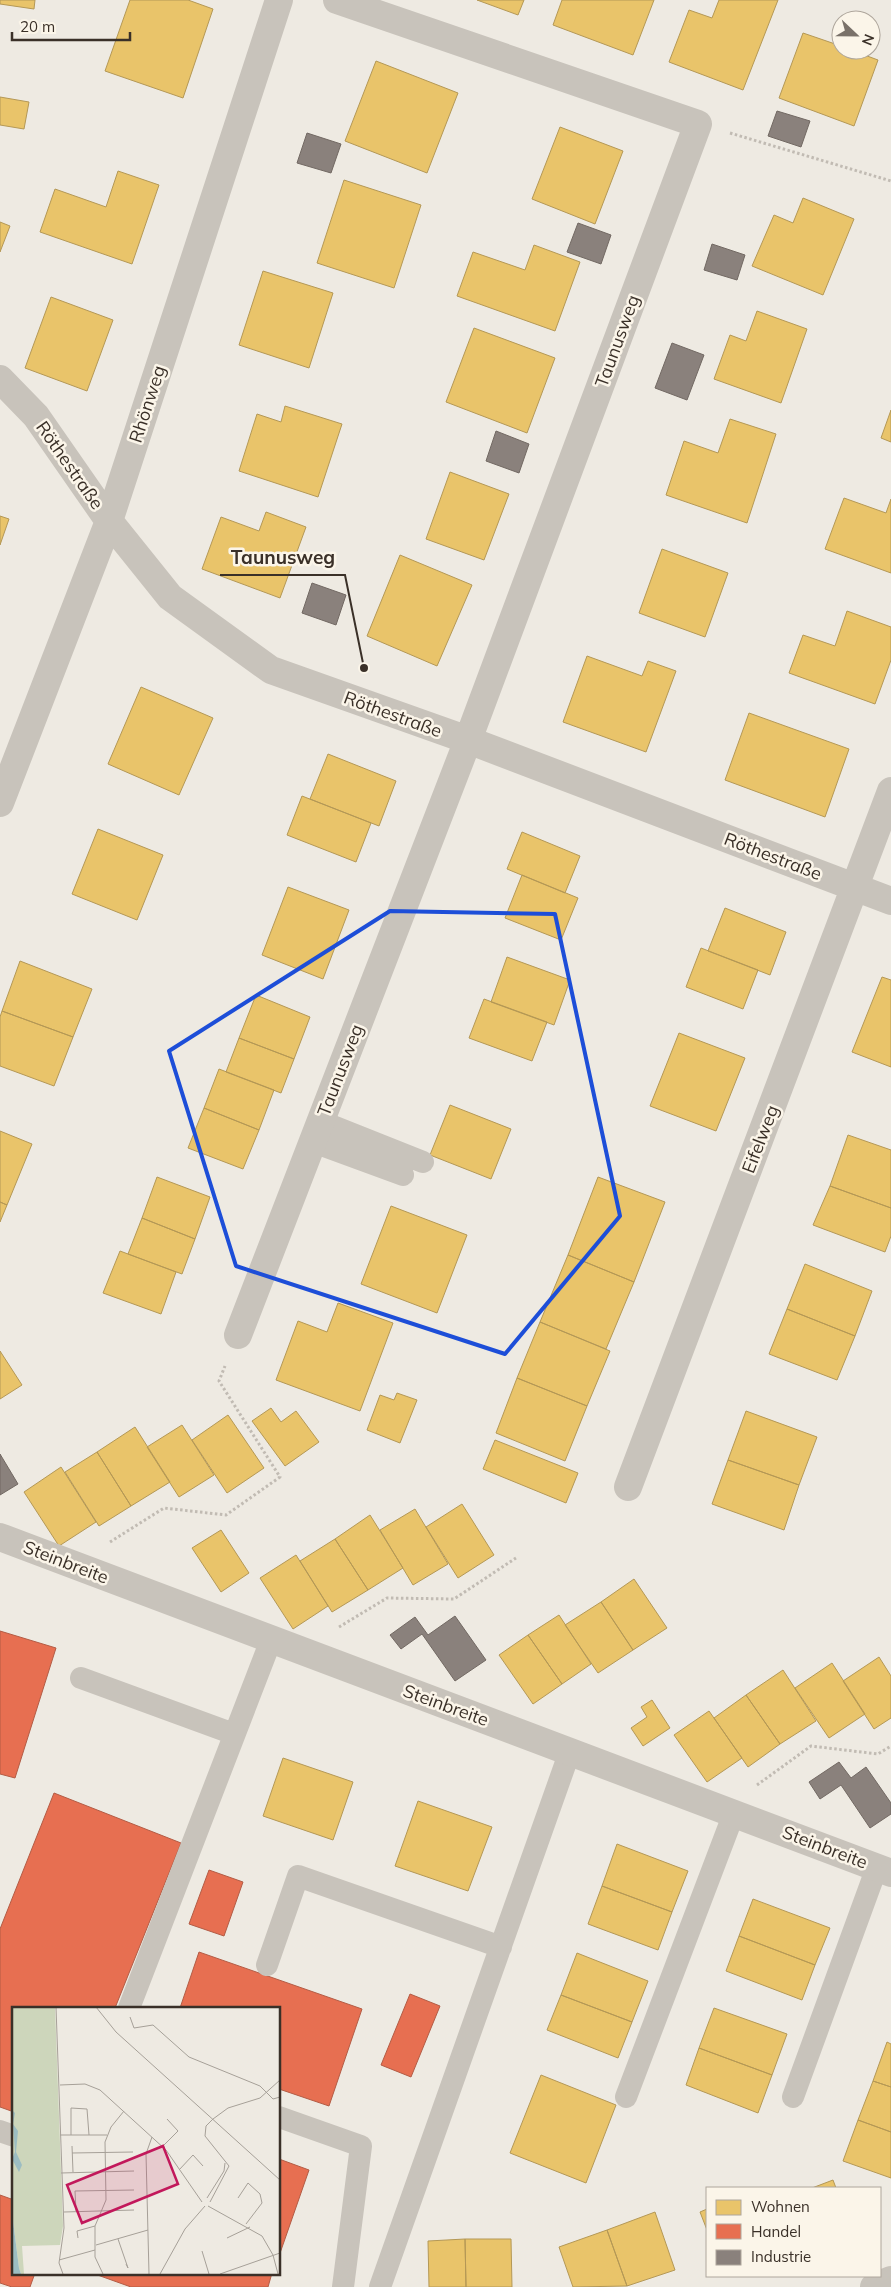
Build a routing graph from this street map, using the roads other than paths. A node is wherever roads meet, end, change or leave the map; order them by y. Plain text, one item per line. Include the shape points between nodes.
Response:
1 (279, 0) edge
2 (337, 0) edge
3 (0, 379) edge
4 (110, 521) junction
5 (468, 740) junction
6 (891, 791) edge
7 (0, 803) edge
8 (855, 887) junction
9 (891, 901) edge
10 (316, 1132) junction
11 (423, 1162) dead end
12 (403, 1175) dead end
13 (238, 1335) road end
14 (628, 1487) dead end
15 (0, 1537) edge
16 (271, 1640) junction
17 (81, 1678) dead end
18 (234, 1734) junction
19 (570, 1751) junction
20 (729, 1811) junction
21 (884, 1870) edge
22 (501, 1947) junction
23 (267, 1965) dead end
24 (129, 2007) edge
25 (626, 2097) dead end
26 (793, 2097) dead end
27 (280, 2117) edge
28 (0, 2131) edge
29 (12, 2135) edge
30 (343, 2287) edge
31 (380, 2287) edge

1 - 4 street, Rhönweg
2 - 5 street, Taunusweg via 698,124
3 - 4 street, Röthestraße via 36,416
4 - 5 street, Röthestraße via 170,597 271,670
4 - 7 street, Rhönweg
5 - 8 street, Röthestraße
5 - 10 street, Taunusweg
6 - 8 street, Eifelweg
8 - 9 street, Röthestraße
8 - 14 street, Eifelweg
10 - 11 lane
10 - 12 lane
10 - 13 street, Taunusweg
15 - 16 street, Steinbreite
16 - 18 lane
16 - 19 street, Steinbreite
17 - 18 lane
18 - 24 lane
19 - 20 street, Steinbreite
19 - 22 lane
20 - 21 street, Steinbreite
20 - 25 lane
21 - 26 lane
22 - 23 lane via 298,1876
22 - 31 lane
27 - 30 lane via 361,2146
28 - 29 lane

